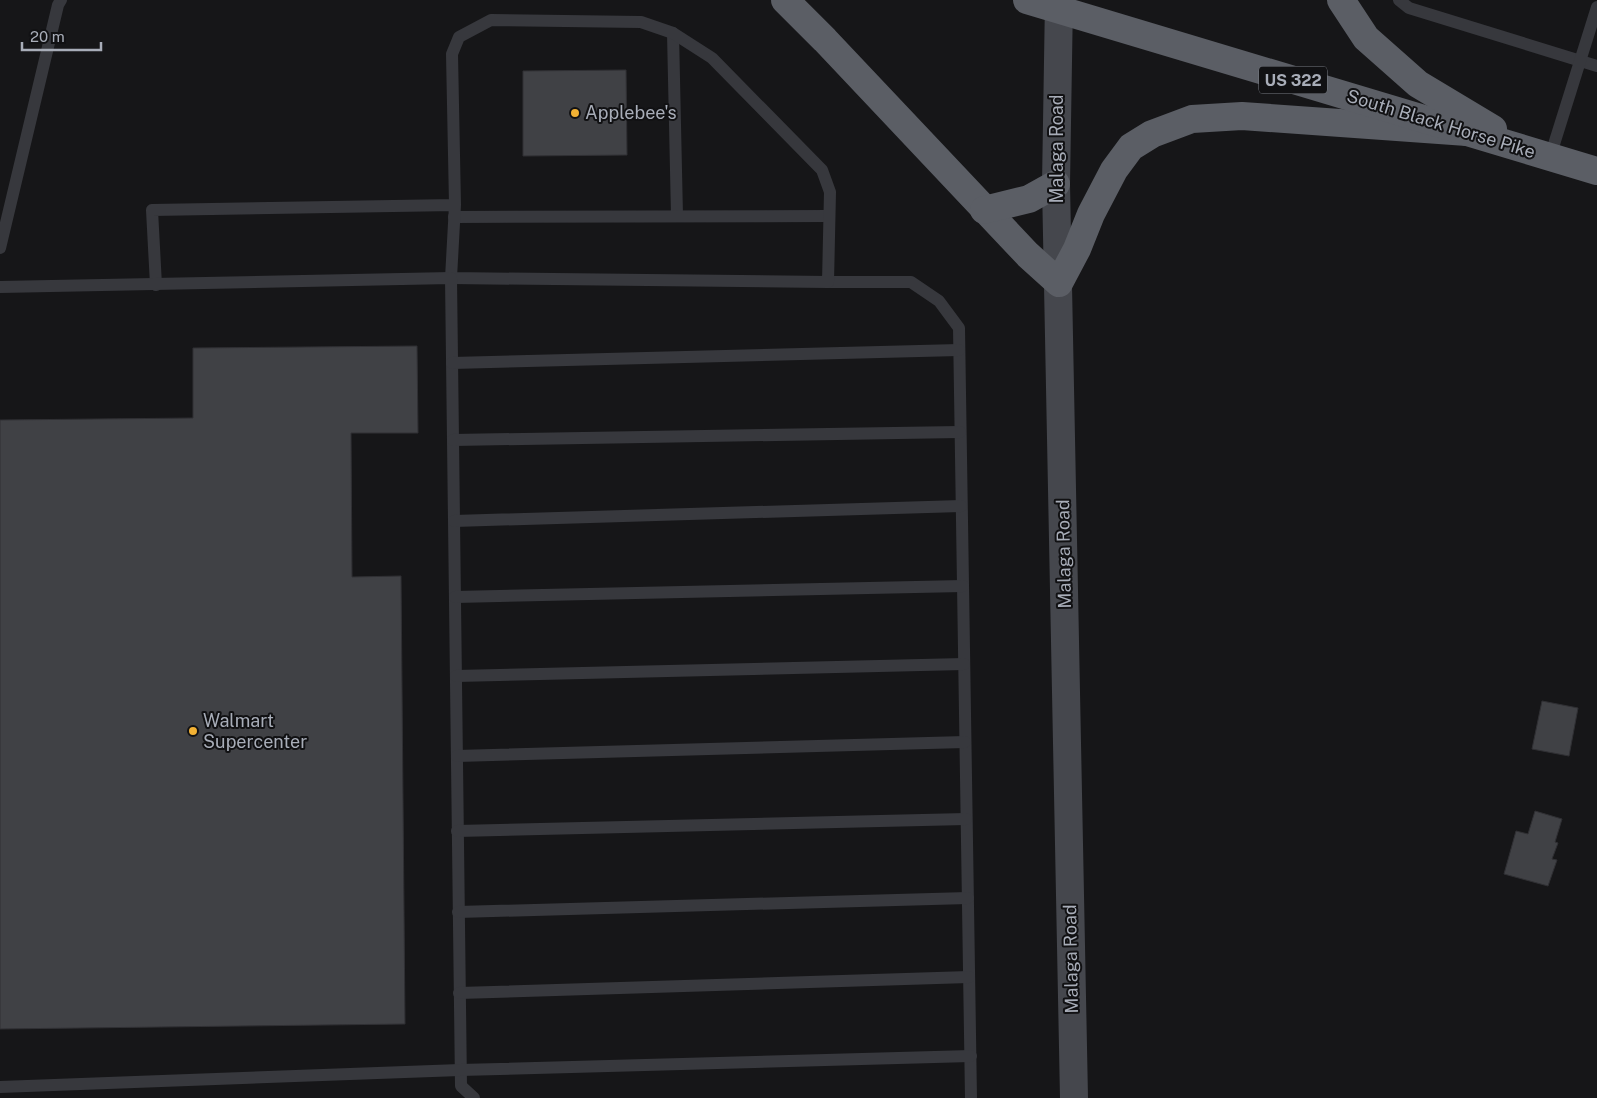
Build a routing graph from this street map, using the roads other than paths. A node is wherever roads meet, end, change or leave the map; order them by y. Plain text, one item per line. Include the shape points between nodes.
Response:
1 (61, 0) edge
2 (785, 0) edge
3 (1027, 0) edge
4 (1341, 0) edge
5 (1399, 0) edge
6 (1059, 5) edge
7 (1597, 7) edge
8 (673, 33) junction
9 (1580, 61) junction
10 (1597, 66) edge
11 (1468, 132) junction
12 (1538, 153) junction
13 (1597, 171) edge
14 (1056, 184) junction
15 (984, 210) junction
16 (454, 211) junction
17 (677, 216) junction
18 (829, 216) junction
19 (0, 248) edge
20 (451, 278) junction
21 (828, 282) junction
22 (1059, 284) junction
23 (156, 285) junction
24 (0, 288) edge
25 (959, 350) junction
26 (452, 363) junction
27 (960, 432) junction
28 (453, 440) junction
29 (961, 506) junction
30 (454, 521) junction
31 (962, 586) junction
32 (455, 597) junction
33 (964, 664) junction
34 (456, 676) junction
35 (965, 742) junction
36 (457, 756) junction
37 (966, 819) junction
38 (457, 831) junction
39 (968, 898) junction
40 (458, 912) junction
41 (969, 976) junction
42 (459, 993) junction
43 (970, 1056) junction
44 (460, 1070) junction
45 (0, 1087) edge
46 (474, 1098) edge
47 (971, 1098) edge
48 (1074, 1098) edge

1 - 19 lane
2 - 15 highway
3 - 6 highway, South Black Horse Pike / US 322
4 - 12 highway via 1366,38 1418,84
5 - 9 lane via 1409,8
6 - 11 highway, South Black Horse Pike / US 322
6 - 14 main road, Malaga Road
7 - 9 lane
8 - 16 lane via 641,22 491,20 459,37 452,54
8 - 17 lane
8 - 18 lane via 712,58 822,170 830,192
9 - 10 lane
9 - 12 lane
11 - 12 highway, South Black Horse Pike / US 322
11 - 22 highway via 1242,116 1192,119 1152,134 1131,147 1114,170
12 - 13 highway, South Black Horse Pike / US 322
14 - 15 highway via 1028,199
14 - 22 main road, Malaga Road
15 - 22 highway
16 - 17 lane
16 - 20 lane
16 - 23 lane via 152,210
17 - 18 lane
18 - 21 lane
20 - 21 lane
20 - 23 lane
20 - 26 lane
21 - 25 lane via 911,282 939,301 958,328
22 - 48 main road, Malaga Road
23 - 24 lane
25 - 26 lane
25 - 27 lane
26 - 28 lane
27 - 28 lane
27 - 29 lane
28 - 30 lane
29 - 30 lane
29 - 31 lane
30 - 32 lane
31 - 32 lane
31 - 33 lane
32 - 34 lane
33 - 34 lane
33 - 35 lane
34 - 36 lane
35 - 36 lane
35 - 37 lane
36 - 38 lane
37 - 38 lane
37 - 39 lane
38 - 40 lane
39 - 40 lane
39 - 41 lane
40 - 42 lane
41 - 42 lane
41 - 43 lane
42 - 44 lane
43 - 44 lane
43 - 47 lane
44 - 45 lane
44 - 46 lane via 460,1086

